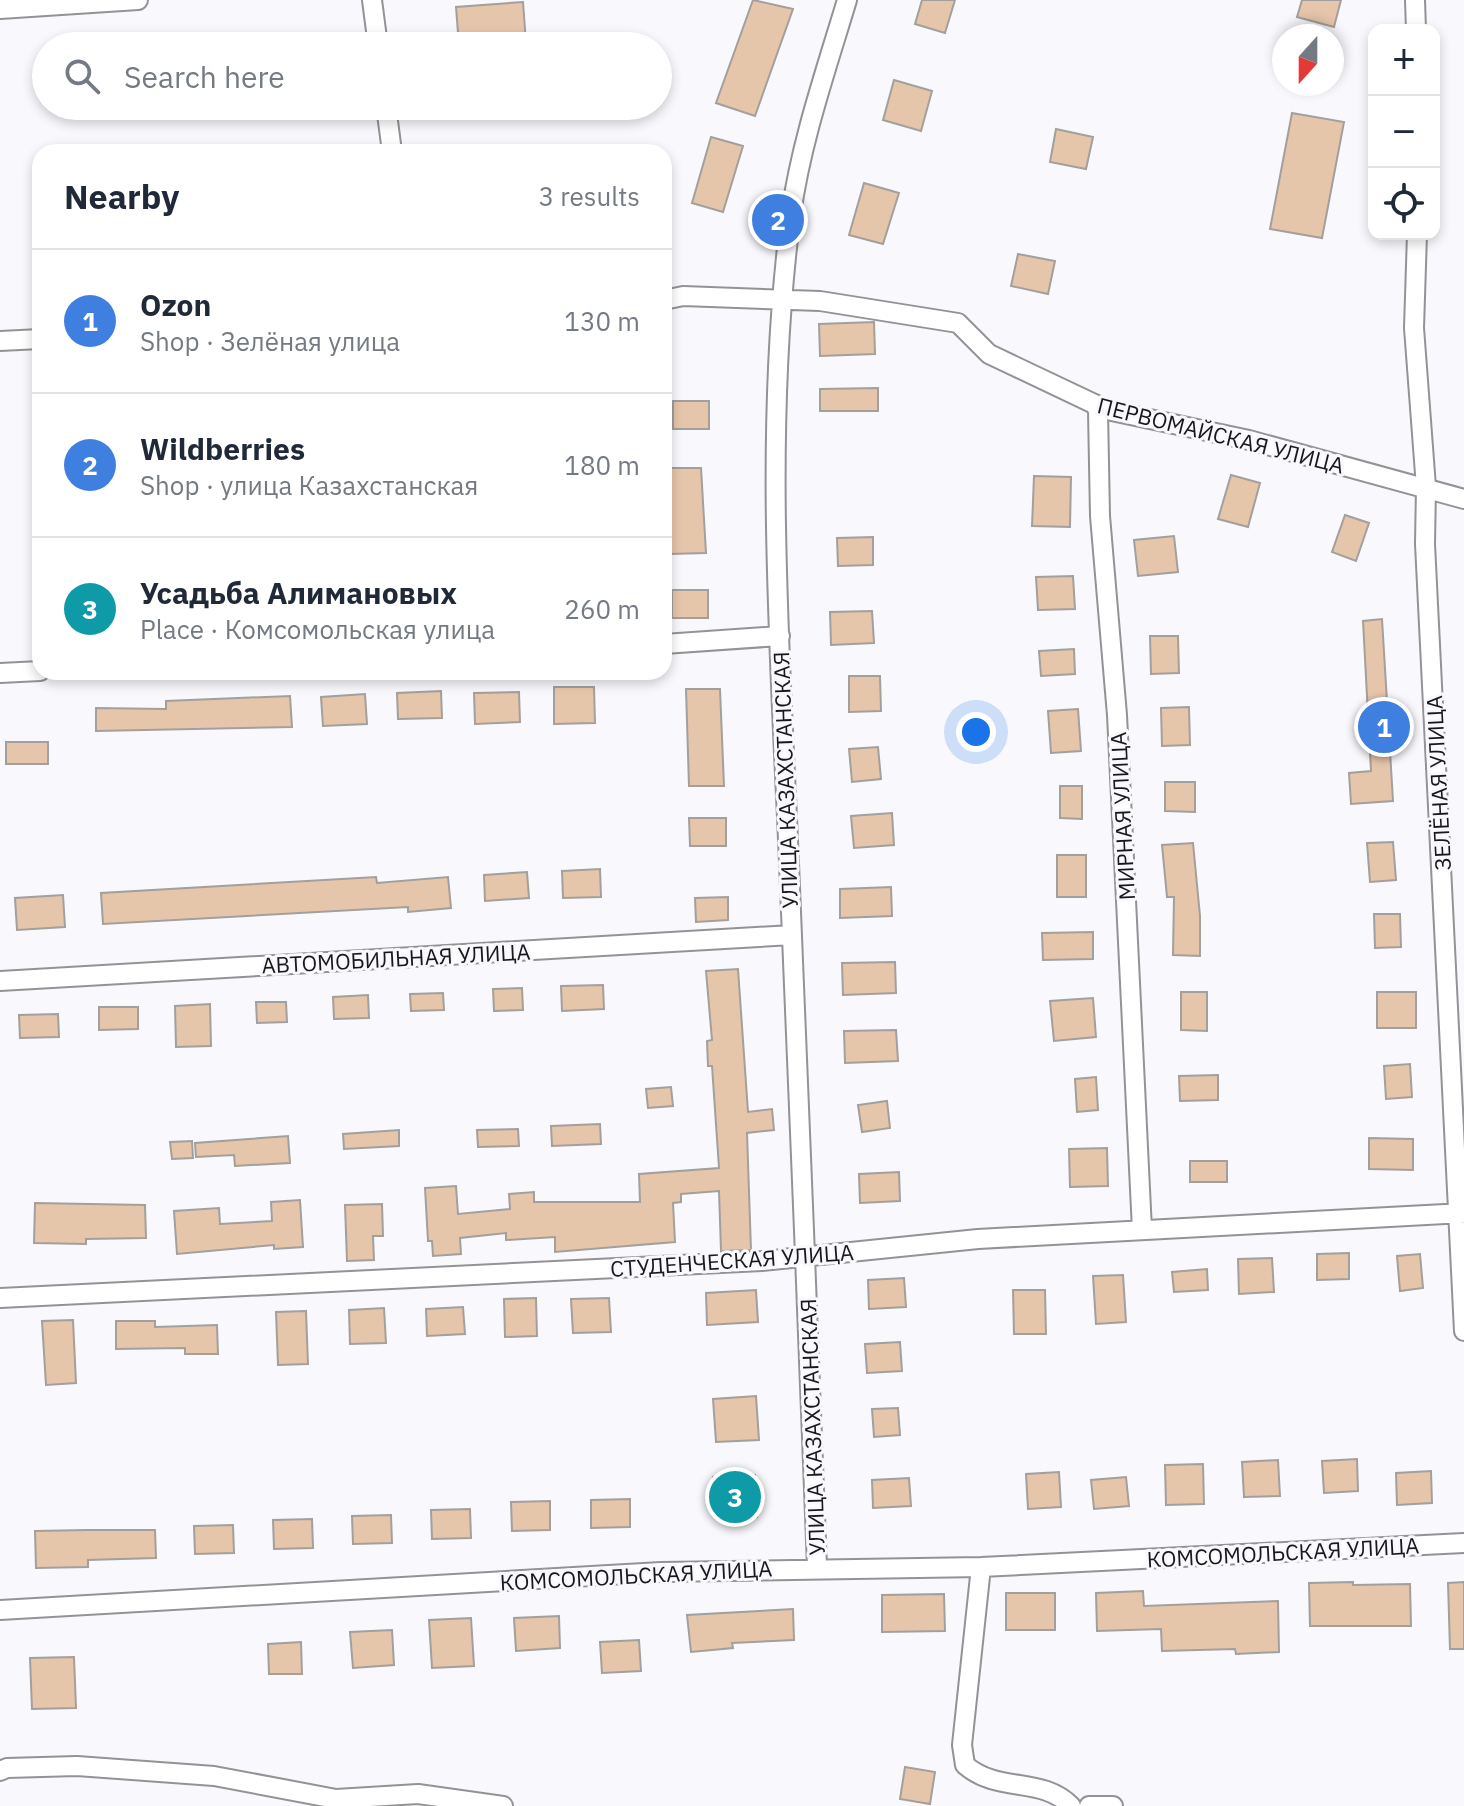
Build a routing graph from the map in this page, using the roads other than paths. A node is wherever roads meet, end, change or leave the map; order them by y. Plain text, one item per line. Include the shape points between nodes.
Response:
1 (138, 0) edge
2 (372, 0) edge
3 (847, 0) edge
4 (1415, 0) edge
5 (0, 9) edge
6 (1416, 24) edge
7 (376, 32) edge
8 (388, 120) edge
9 (391, 144) edge
10 (1417, 240) edge
11 (672, 298) edge
12 (783, 299) junction
13 (32, 339) edge
14 (0, 341) edge
15 (1095, 404) junction
16 (1426, 487) junction
17 (1464, 499) edge
18 (780, 636) junction
19 (672, 643) edge
20 (32, 671) edge
21 (0, 673) edge
22 (792, 935) junction
23 (0, 981) edge
24 (1462, 1213) edge
25 (1142, 1230) junction
26 (805, 1256) junction
27 (0, 1298) edge
28 (1464, 1331) edge
29 (1464, 1543) edge
30 (817, 1567) junction
31 (981, 1567) junction
32 (0, 1610) edge
33 (0, 1771) edge
34 (503, 1806) edge
35 (1071, 1806) edge
36 (1089, 1806) edge
37 (1113, 1806) edge

1 - 5 street
2 - 7 street
3 - 12 street, УЛИЦА КАЗАХСТАНСКАЯ via 805,145 791,211
4 - 6 street
8 - 9 street
10 - 16 street, ЗЕЛЁНАЯ УЛИЦА via 1414,328
11 - 12 street, ПЕРВОМАЙСКАЯ УЛИЦА
12 - 15 street, ПЕРВОМАЙСКАЯ УЛИЦА via 958,323 989,354
12 - 18 street, УЛИЦА КАЗАХСТАНСКАЯ via 777,476
13 - 14 street
15 - 16 street, ПЕРВОМАЙСКАЯ УЛИЦА
15 - 25 street, МИРНАЯ УЛИЦА via 1117,715
16 - 17 street, ПЕРВОМАЙСКАЯ УЛИЦА
16 - 24 street, ЗЕЛЁНАЯ УЛИЦА
18 - 19 street
18 - 22 street, УЛИЦА КАЗАХСТАНСКАЯ
20 - 21 street
22 - 23 street, АВТОМОБИЛЬНАЯ УЛИЦА
22 - 26 street, УЛИЦА КАЗАХСТАНСКАЯ
24 - 25 street, СТУДЕНЧЕСКАЯ УЛИЦА
24 - 28 street, ЗЕЛЁНАЯ УЛИЦА
25 - 26 street, СТУДЕНЧЕСКАЯ УЛИЦА
26 - 27 street, СТУДЕНЧЕСКАЯ УЛИЦА
26 - 30 street, УЛИЦА КАЗАХСТАНСКАЯ
29 - 31 street, КОМСОМОЛЬСКАЯ УЛИЦА
30 - 31 street, КОМСОМОЛЬСКАЯ УЛИЦА
30 - 32 street, КОМСОМОЛЬСКАЯ УЛИЦА
31 - 35 street via 962,1745 965,1765 980,1778 1045,1789
33 - 34 street via 77,1766 214,1776 336,1799 418,1794
36 - 37 street

